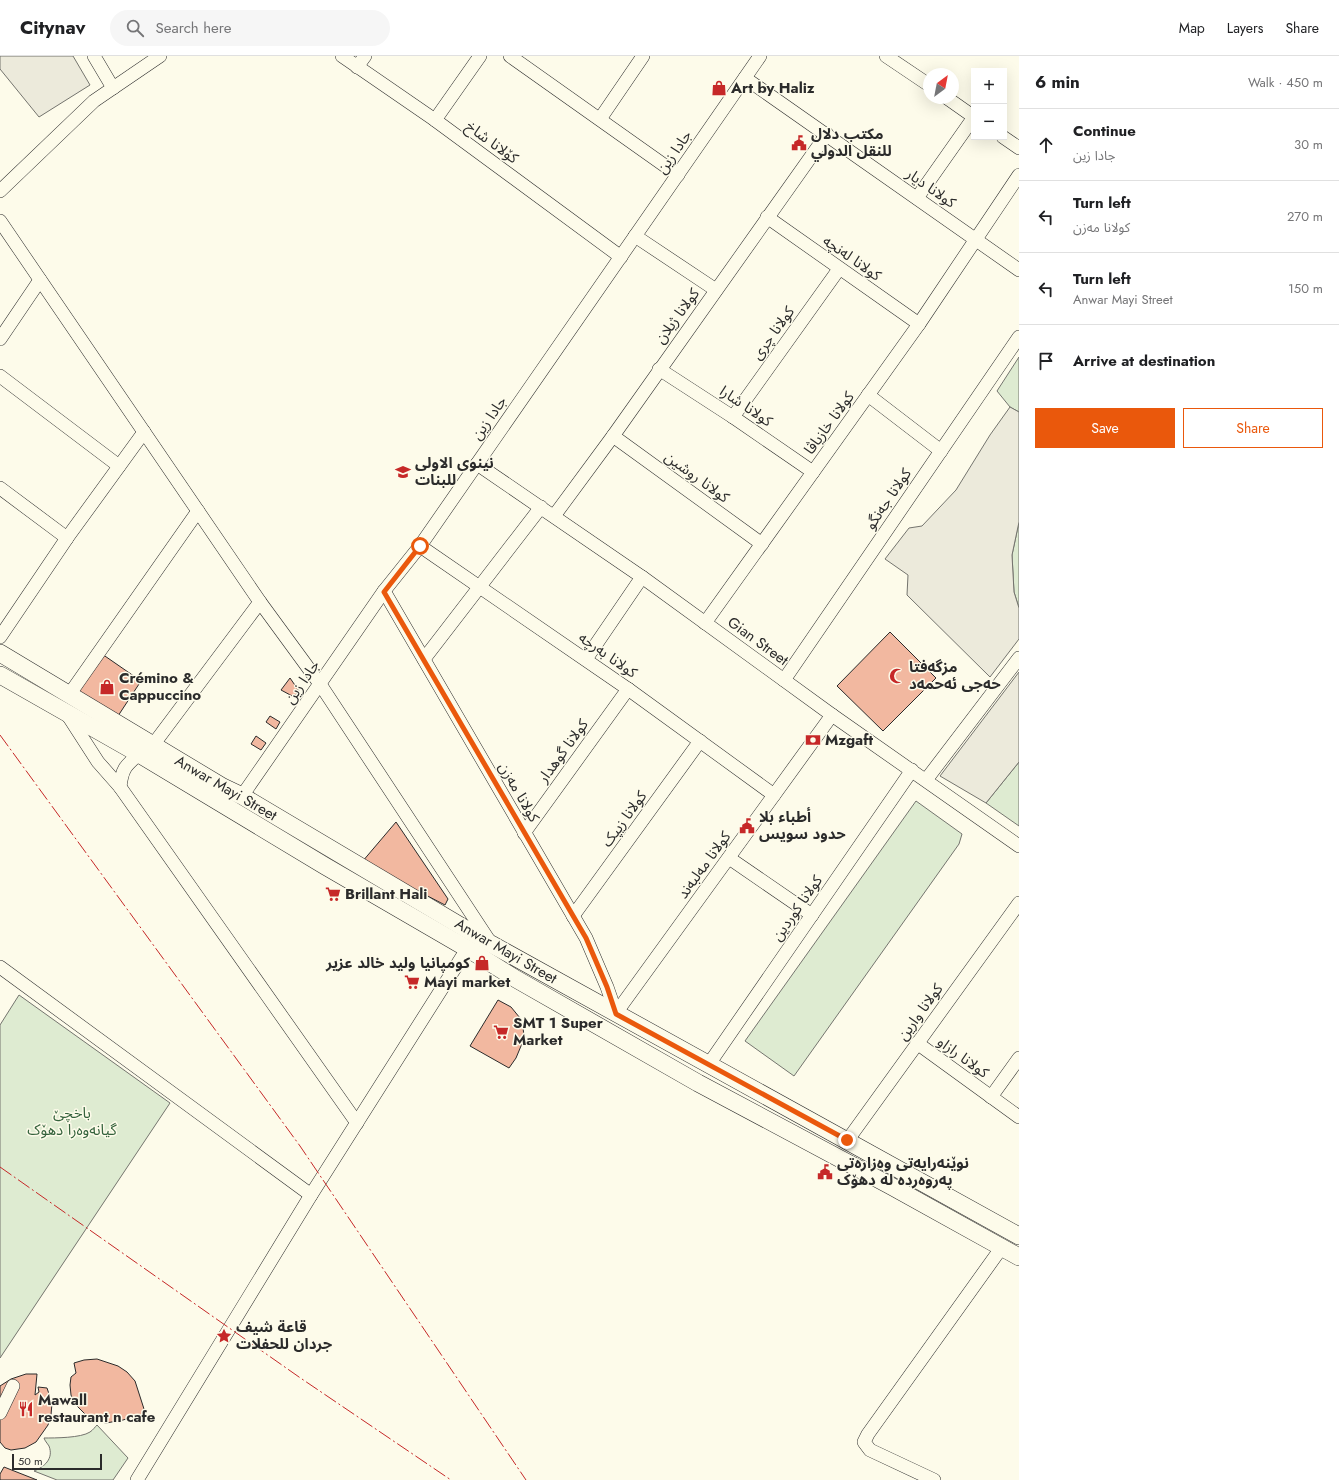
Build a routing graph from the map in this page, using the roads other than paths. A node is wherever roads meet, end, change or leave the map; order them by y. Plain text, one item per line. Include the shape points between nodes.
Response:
1 (94, 56) edge
2 (160, 56) edge
3 (342, 56) edge
4 (480, 56) edge
5 (510, 56) edge
6 (643, 56) edge
7 (760, 56) edge
8 (887, 56) edge
9 (361, 61) edge
10 (745, 78) junction
11 (923, 81) edge
12 (113, 88) junction
13 (956, 104) edge
14 (971, 115) edge
15 (600, 119) junction
16 (435, 120) junction
17 (971, 121) edge
18 (827, 134) junction
19 (1007, 140) edge
20 (1019, 148) edge
21 (678, 175) junction
22 (1019, 175) edge
23 (0, 191) edge
24 (917, 198) junction
25 (767, 217) junction
26 (0, 221) edge
27 (635, 236) junction
28 (975, 239) junction
29 (621, 256) junction
30 (839, 269) junction
31 (1019, 270) edge
32 (40, 280) junction
33 (716, 290) junction
34 (919, 324) junction
35 (1019, 337) edge
36 (0, 339) edge
37 (660, 369) junction
38 (0, 376) edge
39 (868, 395) junction
40 (734, 417) junction
41 (144, 432) junction
42 (613, 436) junction
43 (941, 451) junction
44 (477, 464) junction
45 (119, 466) junction
46 (813, 472) junction
47 (0, 488) edge
48 (541, 507) junction
49 (198, 511) junction
50 (554, 516) junction
51 (67, 538) junction
52 (762, 544) junction
53 (420, 546) junction
54 (642, 577) junction
55 (479, 586) junction
56 (384, 592) junction
57 (260, 602) junction
58 (705, 623) junction
59 (0, 637) edge
60 (0, 653) edge
61 (1019, 658) edge
62 (424, 659) junction
63 (586, 659) junction
64 (0, 675) edge
65 (784, 680) junction
66 (320, 684) junction
67 (628, 689) junction
68 (69, 695) junction
69 (66, 713) junction
70 (832, 715) junction
71 (700, 741) junction
72 (153, 745) junction
73 (138, 754) junction
74 (912, 770) junction
75 (926, 780) junction
76 (120, 787) junction
77 (774, 795) junction
78 (242, 796) junction
79 (524, 833) junction
80 (1019, 846) edge
81 (334, 850) junction
82 (729, 858) junction
83 (326, 866) junction
84 (1019, 903) edge
85 (812, 915) junction
86 (573, 916) junction
87 (491, 944) junction
88 (467, 948) junction
89 (0, 967) edge
90 (616, 1014) junction
91 (917, 1043) junction
92 (1019, 1058) edge
93 (709, 1064) junction
94 (990, 1097) junction
95 (1019, 1117) edge
96 (357, 1123) junction
97 (847, 1140) junction
98 (311, 1195) junction
99 (1017, 1231) edge
100 (1002, 1246) junction
101 (1019, 1257) edge
102 (13, 1386) dead end
103 (0, 1413) edge
104 (137, 1480) edge
105 (934, 1480) edge

1 - 12 street
2 - 12 street
3 - 9 street, کۆلانا شاخ
4 - 16 street
5 - 15 street
6 - 15 street
7 - 10 street, جادا زین
8 - 11 street
9 - 16 street, کۆلانا شاخ
10 - 18 street, کولانا دیار
10 - 21 street, جادا زین
12 - 23 street via 94,101
13 - 14 street
15 - 21 street
16 - 29 street, کۆلانا شاخ
17 - 24 street
18 - 24 street, کولانا دیار
18 - 25 street, کولانا ژیلان
19 - 20 street
21 - 27 street, جادا زین
22 - 28 street, کولانا خازیاڤا
24 - 28 street, کولانا دیار
25 - 30 street, کولانا لەنچە
25 - 33 street, کولانا ژیلان
26 - 32 street
27 - 29 street, جادا زین
27 - 33 street
28 - 31 street, کولانا دیار
28 - 34 street, کولانا خازیاڤا
29 - 44 street, جادا زین
30 - 34 street, کولانا لەنچە
30 - 40 street, کولانا چری
32 - 36 street
32 - 41 street
33 - 37 street, کولانا ژیلان
34 - 39 street, کولانا خازیاڤا
35 - 43 street, کولانا جەنگو
37 - 40 street, کولانا شارا
37 - 42 street, کولانا ژیلان
38 - 45 street
39 - 43 street
39 - 46 street, کولانا خازیاڤا
40 - 46 street, کولانا شارا
41 - 45 street
41 - 49 street
42 - 50 street, کولانا ژیلان
42 - 52 street, کولانا روشین
43 - 65 street, کولانا جەنگو
44 - 48 street, Gian Street
44 - 53 street, جادا زین
45 - 51 street
46 - 52 street, کولانا خازیاڤا
47 - 51 street
48 - 50 street, Gian Street
48 - 55 street
49 - 57 street
49 - 68 street
50 - 54 street, Gian Street
51 - 59 street
52 - 58 street, کولانا خازیاڤا
53 - 55 street, کولانا بەرچە
53 - 56 street, جادا زین
54 - 58 street, Gian Street
54 - 63 street
55 - 62 street
55 - 63 street, کولانا بەرچە
56 - 62 street, کولانا مەزن
56 - 66 street, جادا زین
57 - 66 street
57 - 72 street
58 - 65 street, Gian Street
60 - 68 main road, Anwar Mayi Street
61 - 75 street
62 - 79 street, کولانا مەزن
63 - 67 street, کولانا بەرچە
64 - 69 main road, Anwar Mayi Street
65 - 70 street, Gian Street
66 - 78 street, جادا زین
66 - 87 street
67 - 71 street, کولانا بەرچە
67 - 79 street, کولانا گوهدار
68 - 72 main road, Anwar Mayi Street
69 - 73 main road, Anwar Mayi Street
69 - 76 street via 98,762
70 - 74 street, Gian Street
70 - 77 street, کولانا مەلبەند
71 - 77 street, کولانا بەرچە
71 - 86 street, کولانا زیپک
72 - 78 main road, Anwar Mayi Street
73 - 76 street via 125,765
73 - 83 main road, Anwar Mayi Street
74 - 75 street, Gian Street
74 - 85 street, کولانا کوردین
75 - 80 street, Gian Street
76 - 96 street
77 - 82 street, کولانا مەلبەند
78 - 81 main road, Anwar Mayi Street
79 - 86 street, کولانا مەزن
81 - 83 main road
81 - 87 main road, Anwar Mayi Street
82 - 85 street
82 - 90 street, کولانا مەلبەند
83 - 88 main road, Anwar Mayi Street
84 - 91 street, کولانا وارین
85 - 93 street, کولانا کوردین
86 - 90 street, کولانا مەزن via 597,963
87 - 90 main road, Anwar Mayi Street
88 - 96 street
88 - 100 main road, Anwar Mayi Street via 516,979 698,1083
89 - 98 street
90 - 93 main road, Anwar Mayi Street
91 - 94 street, کولانا رازاو
91 - 97 street, کولانا وارین
92 - 94 street, کولانا رازاو
93 - 97 main road, Anwar Mayi Street
94 - 95 street, کولانا رازاو
96 - 98 street
97 - 99 main road, Anwar Mayi Street
98 - 104 street
100 - 101 main road, Anwar Mayi Street
100 - 105 street via 864,1442 870,1450
102 - 103 street

